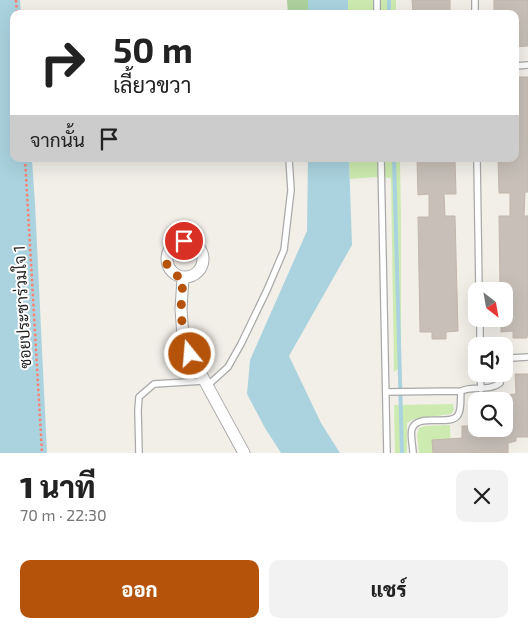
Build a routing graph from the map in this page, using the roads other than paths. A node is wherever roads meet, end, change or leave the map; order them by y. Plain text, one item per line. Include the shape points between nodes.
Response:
1 (289, 162) edge
2 (381, 162) edge
3 (477, 162) edge
4 (183, 278) dead end
5 (479, 282) edge
6 (528, 357) edge
7 (513, 358) edge
8 (481, 382) edge
9 (500, 382) edge
10 (206, 383) junction
11 (481, 388) junction
12 (461, 391) junction
13 (386, 392) junction
14 (139, 453) edge
15 (244, 453) edge
16 (387, 453) edge
17 (413, 453) edge

1 - 10 lane via 291,190 284,250 228,367
2 - 13 lane
3 - 5 lane
4 - 10 street via 183,336
6 - 7 lane
8 - 11 lane
9 - 11 lane via 496,386
10 - 14 lane via 154,384 139,397
10 - 15 street
11 - 12 lane
12 - 13 lane
12 - 17 lane via 457,417 452,420 426,420 412,429
13 - 16 lane

